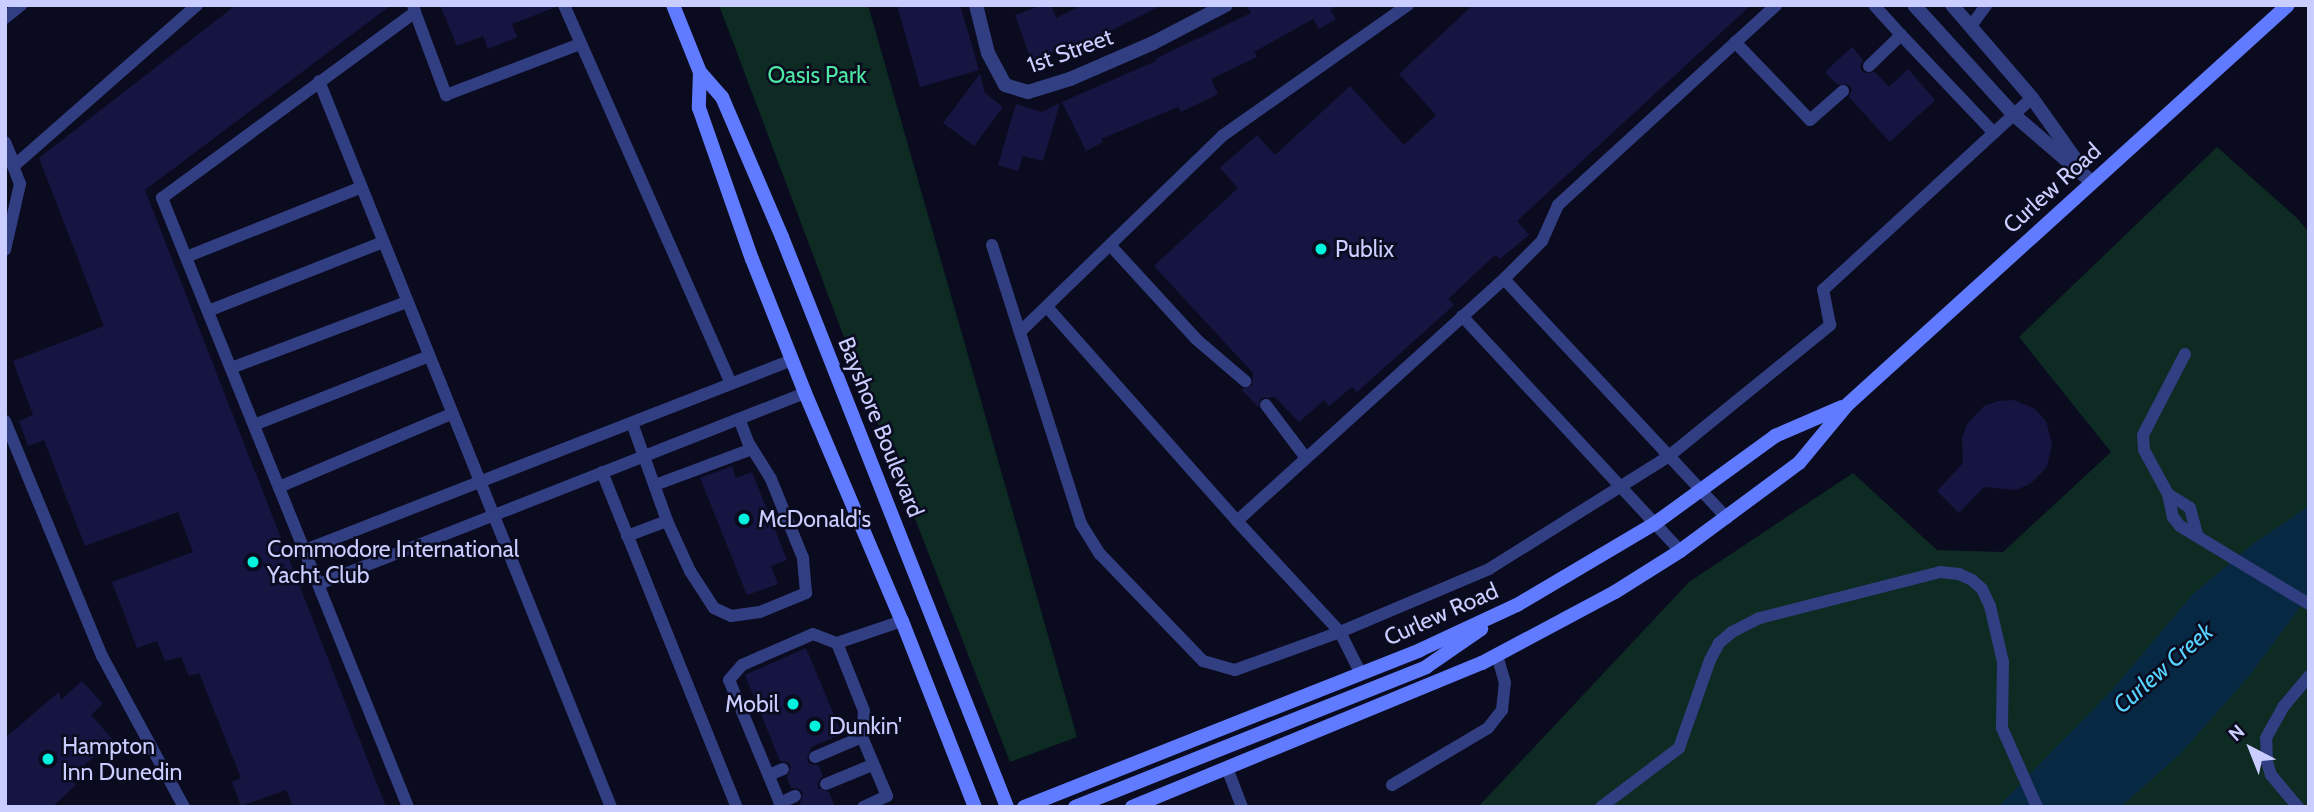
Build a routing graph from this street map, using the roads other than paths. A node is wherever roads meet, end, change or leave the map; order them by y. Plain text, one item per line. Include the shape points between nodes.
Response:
1 (21, 5) edge
2 (197, 5) edge
3 (564, 5) edge
4 (673, 5) edge
5 (976, 5) edge
6 (1226, 5) edge
7 (1408, 5) edge
8 (1776, 5) edge
9 (1874, 5) edge
10 (1914, 5) edge
11 (1952, 5) edge
12 (1986, 5) edge
13 (2287, 5) edge
14 (414, 9) edge
15 (5, 18) edge
16 (1971, 26) junction
17 (1901, 35) junction
18 (1735, 42) junction
19 (580, 44) junction
20 (1869, 66) dead end
21 (700, 72) junction
22 (319, 81) junction
23 (1843, 91) dead end
24 (2032, 98) junction
25 (2014, 115) junction
26 (1994, 133) junction
27 (5, 142) edge
28 (5, 154) edge
29 (15, 164) junction
30 (2092, 182) junction
31 (362, 187) junction
32 (383, 242) junction
33 (992, 245) dead end
34 (1110, 245) junction
35 (5, 250) edge
36 (186, 257) junction
37 (1504, 279) junction
38 (407, 302) junction
39 (1047, 307) junction
40 (208, 311) junction
41 (1462, 316) junction
42 (1020, 332) junction
43 (2185, 354) dead end
44 (429, 356) junction
45 (792, 360) junction
46 (231, 368) junction
47 (1245, 381) dead end
48 (731, 384) junction
49 (805, 393) junction
50 (1266, 405) dead end
51 (1847, 405) junction
52 (452, 414) junction
53 (738, 419) junction
54 (5, 421) edge
55 (632, 423) junction
56 (254, 425) junction
57 (752, 449) junction
58 (645, 456) junction
59 (1669, 456) junction
60 (1306, 458) junction
61 (602, 472) junction
62 (479, 483) junction
63 (655, 485) junction
64 (279, 487) junction
65 (1621, 488) junction
66 (1702, 491) junction
67 (2168, 494) junction
68 (494, 515) junction
69 (1727, 518) junction
70 (667, 521) junction
71 (1237, 521) junction
72 (1654, 524) junction
73 (627, 536) junction
74 (2200, 536) junction
75 (305, 550) junction
76 (1680, 551) junction
77 (319, 584) junction
78 (2309, 604) edge
79 (1517, 605) junction
80 (902, 621) junction
81 (1340, 632) junction
82 (836, 643) junction
83 (1497, 655) junction
84 (1361, 674) junction
85 (2309, 676) edge
86 (862, 737) junction
87 (815, 757) dead end
88 (872, 765) junction
89 (1227, 768) junction
90 (783, 769) dead end
91 (769, 775) junction
92 (826, 784) dead end
93 (1392, 785) dead end
94 (795, 796) dead end
95 (778, 805) edge
96 (184, 807) edge
97 (408, 807) edge
98 (611, 807) edge
99 (737, 807) edge
100 (863, 807) edge
101 (975, 807) edge
102 (1007, 807) edge
103 (1024, 807) edge
104 (1075, 807) edge
105 (1132, 807) edge
106 (1242, 807) edge
107 (1601, 807) edge
108 (2037, 807) edge
109 (2298, 807) edge

1 - 15 lane
2 - 29 lane
3 - 19 lane
4 - 21 main road, Bayshore Boulevard
5 - 6 street, 1st Street via 988,54 1005,85 1028,92 1153,43
7 - 34 lane via 1222,136
8 - 18 lane
9 - 17 lane
10 - 25 street
11 - 16 street
12 - 16 lane
13 - 30 main road, Curlew Road
14 - 19 lane via 446,95
14 - 22 lane
16 - 24 street
17 - 20 lane
17 - 26 lane
18 - 23 lane via 1810,120
18 - 37 lane via 1558,205 1542,241
19 - 48 lane
21 - 45 main road, Bayshore Boulevard via 698,108
21 - 102 main road, Bayshore Boulevard via 722,97 782,237
22 - 31 lane
22 - 36 lane via 162,198
24 - 25 lane
24 - 30 street
25 - 26 lane
25 - 30 street
26 - 59 lane via 1823,290 1830,325
27 - 29 lane
28 - 29 lane
29 - 35 lane via 20,184
30 - 51 main road, Curlew Road
31 - 32 lane
31 - 36 lane
32 - 38 lane
32 - 40 lane
33 - 42 lane
34 - 39 lane
34 - 47 lane via 1196,339
36 - 40 lane
37 - 41 lane
37 - 59 lane
38 - 44 lane
38 - 46 lane
39 - 42 lane
39 - 71 lane
40 - 46 lane
41 - 60 lane
41 - 65 lane
42 - 81 lane via 1081,524 1100,554 1203,661 1235,670
43 - 67 lane via 2143,435 2144,450
44 - 52 lane
44 - 56 lane
45 - 48 lane
45 - 49 main road, Bayshore Boulevard
46 - 56 lane
48 - 55 lane
49 - 53 lane
49 - 80 main road, Bayshore Boulevard
50 - 60 lane
51 - 66 main road, Curlew Road via 1775,436
51 - 69 main road, Curlew Road via 1799,463
52 - 62 lane
52 - 64 lane
53 - 57 lane
53 - 58 lane
54 - 96 lane via 102,656
55 - 58 lane
55 - 62 lane
56 - 64 lane
57 - 63 lane
57 - 70 lane via 771,479 803,558 806,593 760,612 731,616 714,608 690,571
58 - 61 lane
58 - 63 lane
59 - 65 lane
59 - 66 lane
60 - 71 lane
61 - 68 lane
61 - 73 lane
62 - 68 lane
62 - 75 lane
63 - 70 lane
64 - 75 lane
65 - 72 lane
65 - 81 lane via 1489,569
66 - 69 lane
66 - 72 main road, Curlew Road
67 - 74 lane via 2190,508
67 - 74 lane via 2176,522
68 - 77 lane
68 - 98 lane
69 - 76 main road, Curlew Road
70 - 73 lane
71 - 81 lane
72 - 76 lane
72 - 79 main road, Curlew Road
73 - 99 lane
74 - 78 lane
75 - 77 lane
76 - 83 main road, Curlew Road via 1615,593
77 - 97 lane
79 - 84 main road, Curlew Road
79 - 104 main road via 1426,667
80 - 82 lane
80 - 101 main road, Bayshore Boulevard
81 - 84 lane
82 - 86 lane via 864,711
82 - 91 lane via 813,634 742,664 729,680
83 - 89 main road, Curlew Road via 1413,694
83 - 93 lane via 1505,683 1502,710 1488,728
84 - 103 main road, Curlew Road
85 - 109 lane via 2266,738 2271,775
86 - 87 lane
86 - 88 lane
88 - 92 lane
88 - 100 lane via 887,796
89 - 105 main road, Curlew Road
89 - 106 lane
90 - 91 lane
91 - 95 lane
94 - 95 lane
107 - 108 lane via 1679,748 1710,660 1732,632 1760,618 1932,572 1966,577 1986,597 2001,647 2000,716

